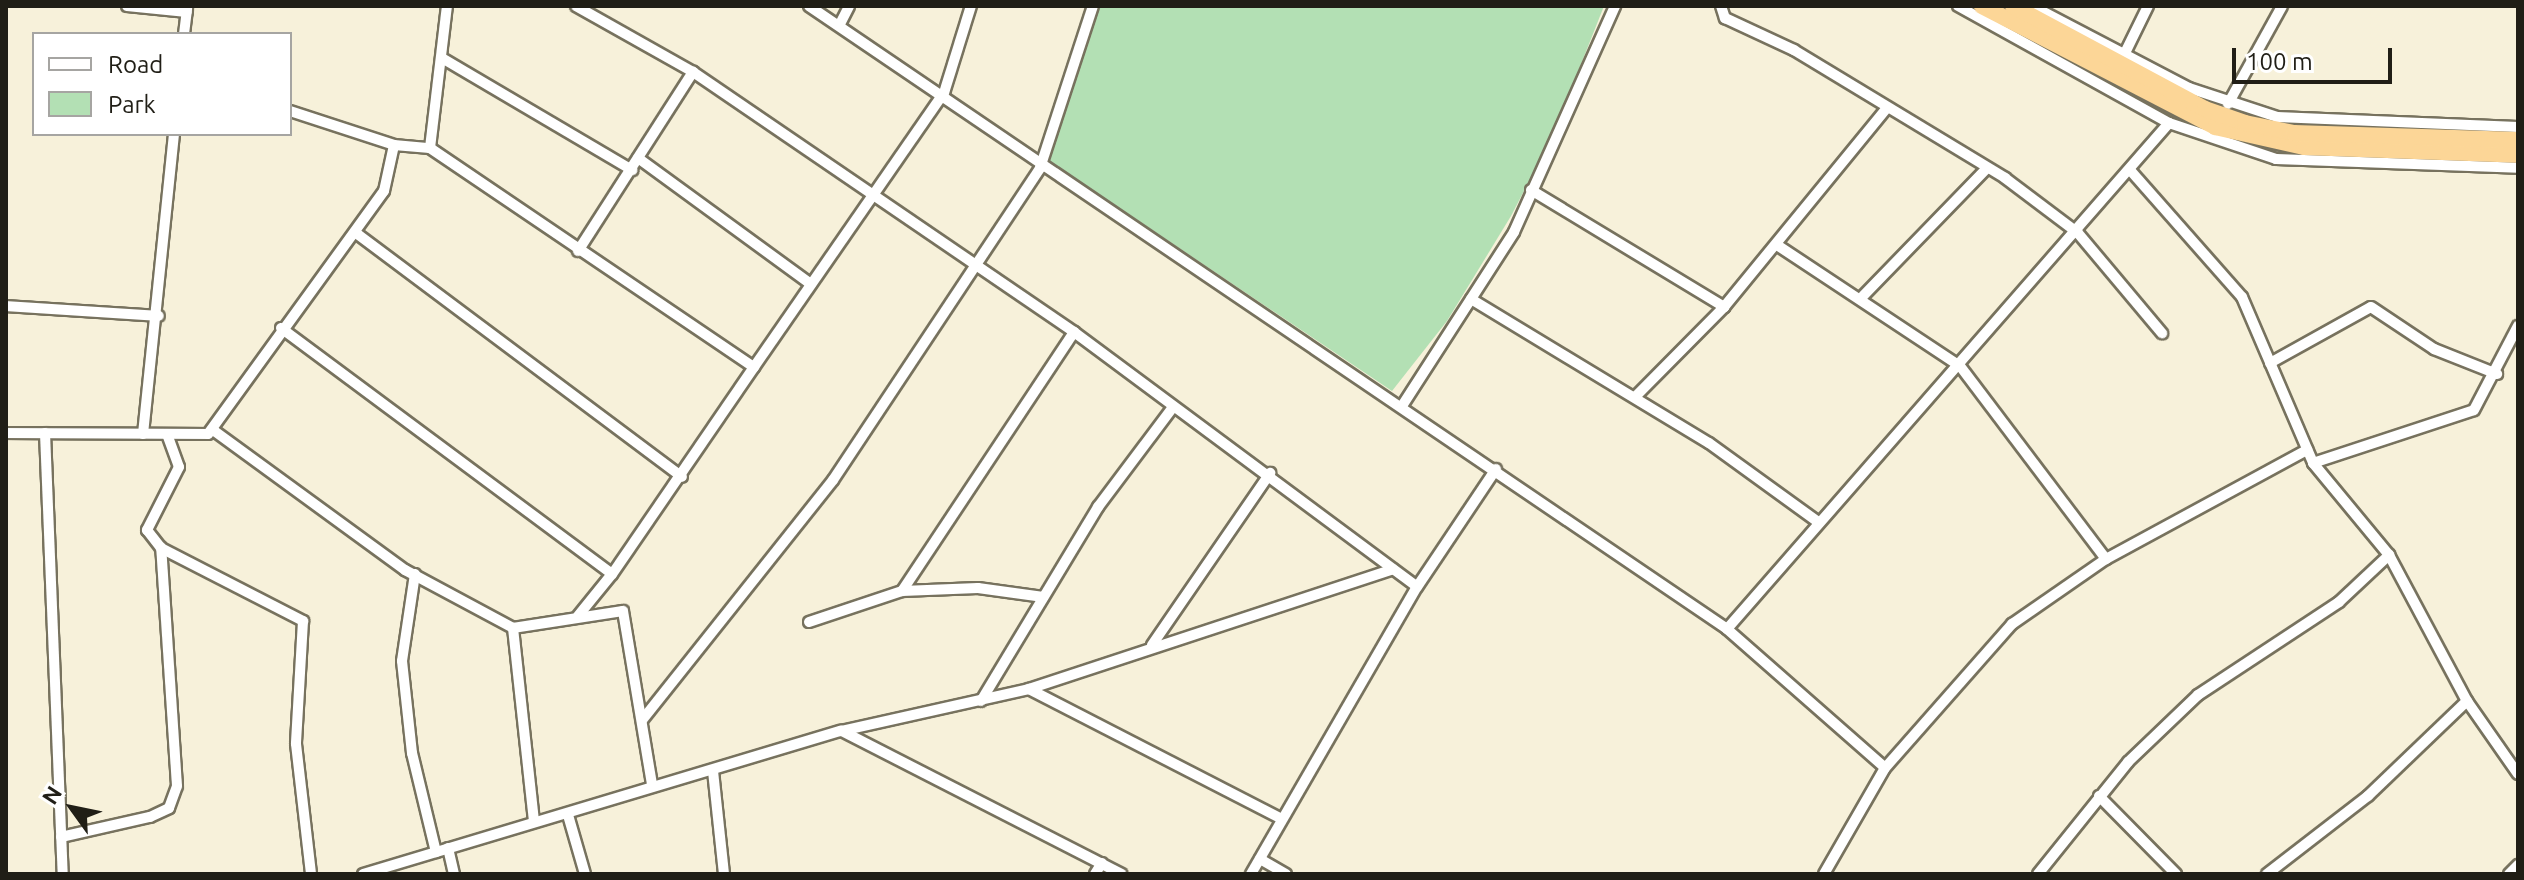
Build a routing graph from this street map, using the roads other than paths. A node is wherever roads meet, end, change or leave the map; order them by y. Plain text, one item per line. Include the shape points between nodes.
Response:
1 (127, 6) edge
2 (447, 6) edge
3 (576, 6) edge
4 (809, 6) edge
5 (849, 6) edge
6 (971, 6) edge
7 (1093, 6) edge
8 (1615, 6) edge
9 (1721, 6) edge
10 (1958, 6) edge
11 (1982, 6) edge
12 (2013, 6) edge
13 (2032, 6) edge
14 (2148, 6) edge
15 (2282, 6) edge
16 (187, 9) edge
17 (840, 24) junction
18 (184, 32) edge
19 (2124, 55) junction
20 (442, 58) junction
21 (693, 72) junction
22 (944, 93) junction
23 (2228, 104) junction
24 (1886, 109) junction
25 (292, 112) edge
26 (2169, 123) junction
27 (2518, 127) edge
28 (174, 136) edge
29 (2518, 140) edge
30 (394, 145) junction
31 (430, 148) junction
32 (2518, 155) edge
33 (638, 158) junction
34 (1040, 168) junction
35 (1987, 168) junction
36 (2518, 168) edge
37 (632, 170) junction
38 (2130, 170) junction
39 (1531, 190) junction
40 (872, 198) junction
41 (356, 233) junction
42 (2078, 233) junction
43 (1777, 245) junction
44 (578, 251) junction
45 (974, 265) junction
46 (811, 284) junction
47 (1863, 296) junction
48 (1471, 299) junction
49 (6, 306) edge
50 (1724, 307) junction
51 (159, 316) junction
52 (2518, 326) edge
53 (281, 328) junction
54 (1074, 332) junction
55 (2162, 333) dead end
56 (2270, 363) junction
57 (1960, 366) junction
58 (754, 367) junction
59 (2497, 374) junction
60 (1635, 397) junction
61 (1402, 406) junction
62 (1173, 407) junction
63 (213, 430) junction
64 (6, 433) edge
65 (45, 433) junction
66 (143, 434) junction
67 (167, 434) junction
68 (2307, 450) junction
69 (2313, 463) junction
70 (1496, 469) junction
71 (1270, 473) junction
72 (682, 477) junction
73 (1818, 522) junction
74 (161, 548) junction
75 (2389, 555) junction
76 (2106, 559) junction
77 (1393, 569) junction
78 (415, 574) junction
79 (612, 574) junction
80 (1417, 587) junction
81 (902, 591) junction
82 (1043, 597) junction
83 (578, 616) junction
84 (809, 622) dead end
85 (513, 628) junction
86 (1727, 629) junction
87 (1152, 645) junction
88 (1029, 689) junction
89 (981, 701) junction
90 (2467, 701) junction
91 (643, 719) junction
92 (841, 731) junction
93 (1885, 768) junction
94 (713, 771) junction
95 (2518, 774) edge
96 (652, 785) junction
97 (2099, 796) junction
98 (568, 815) junction
99 (1282, 819) junction
100 (534, 821) junction
101 (61, 837) junction
102 (448, 848) junction
103 (436, 852) junction
104 (1260, 859) junction
105 (1102, 863) junction
106 (2518, 865) edge
107 (63, 874) edge
108 (311, 874) edge
109 (363, 874) edge
110 (454, 874) edge
111 (585, 874) edge
112 (724, 874) edge
113 (1095, 874) edge
114 (1121, 874) edge
115 (1251, 874) edge
116 (1286, 874) edge
117 (1824, 874) edge
118 (2038, 874) edge
119 (2176, 874) edge
120 (2267, 874) edge
121 (2509, 874) edge

1 - 16 street
2 - 20 street
3 - 21 street
4 - 17 street
5 - 17 street
6 - 22 street
7 - 34 street
8 - 39 street
9 - 24 street via 1725,18 1794,50
10 - 26 street
11 - 32 highway via 2215,127 2304,147
12 - 29 highway via 2205,109 2245,123 2294,133
13 - 19 street
14 - 19 street
15 - 23 street
16 - 18 street
17 - 22 street
19 - 23 street
20 - 31 street
20 - 37 street
21 - 33 street
21 - 40 street
22 - 34 street
22 - 40 street
23 - 27 street via 2317,122
24 - 35 street
24 - 43 street
25 - 30 street
26 - 36 street via 2305,163
26 - 38 street
28 - 51 street
30 - 31 street
30 - 41 street via 384,191
31 - 44 street
33 - 37 street
33 - 46 street
34 - 45 street
34 - 61 street
35 - 42 street
35 - 47 street
37 - 44 street
38 - 42 street
38 - 56 street via 2227,277
39 - 48 street via 1514,232
39 - 50 street
40 - 45 street
40 - 46 street
41 - 53 street
41 - 72 street
42 - 55 street
42 - 57 street
43 - 47 street
43 - 50 street
44 - 58 street
45 - 54 street
45 - 91 street via 833,480
46 - 58 street
47 - 57 street
48 - 60 street
48 - 61 street
49 - 51 street
50 - 60 street
51 - 66 street
52 - 59 street
53 - 63 street
53 - 79 street
54 - 62 street
54 - 81 street
56 - 59 street via 2371,307 2434,349
56 - 68 street
57 - 73 street
57 - 76 street
58 - 72 street
59 - 69 street via 2474,410
60 - 73 street
61 - 70 street
62 - 71 street
62 - 82 street via 1098,507
63 - 67 street
63 - 78 street
64 - 65 street
65 - 66 street
65 - 101 street
66 - 67 street
67 - 74 street via 179,467 147,528
68 - 69 street
68 - 76 street
69 - 75 street
70 - 80 street
70 - 86 street
71 - 77 street
71 - 87 street
72 - 79 street
73 - 86 street
74 - 101 street via 177,786 169,808 150,817
74 - 108 street via 303,621 296,744
75 - 90 street
75 - 97 street via 2339,602 2198,695
76 - 93 street via 2012,624
77 - 80 street
77 - 87 street
78 - 85 street
78 - 103 street via 402,661 412,753
79 - 83 street
80 - 99 street
81 - 82 street via 978,588
81 - 84 street
82 - 89 street
83 - 85 street
83 - 91 street via 617,609 626,615
85 - 100 street
86 - 93 street
87 - 88 street
88 - 89 street
88 - 99 street
89 - 92 street
90 - 95 street
90 - 120 street via 2368,796
91 - 96 street
92 - 94 street
92 - 105 street
93 - 117 street
94 - 96 street
94 - 112 street
96 - 98 street
97 - 118 street
97 - 119 street
98 - 100 street
98 - 111 street
99 - 104 street
100 - 102 street
101 - 107 street
102 - 103 street
102 - 110 street
103 - 109 street
104 - 115 street
104 - 116 street
105 - 113 street
105 - 114 street
106 - 121 street

